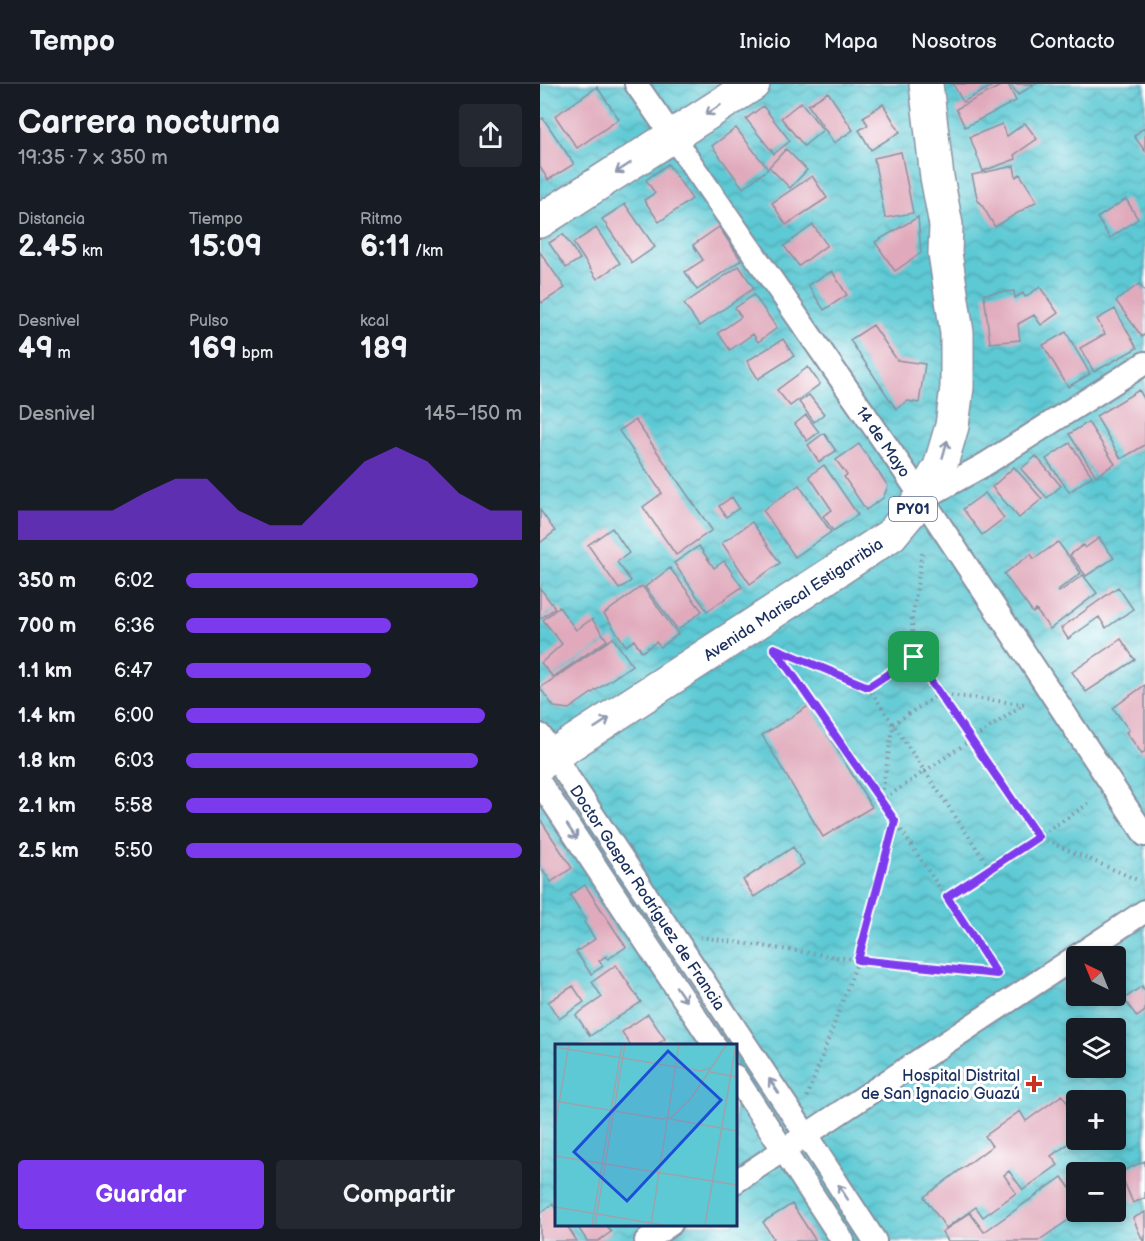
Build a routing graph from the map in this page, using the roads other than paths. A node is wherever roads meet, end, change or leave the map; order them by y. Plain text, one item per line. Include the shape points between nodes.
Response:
1 (636, 84) edge
2 (753, 84) edge
3 (913, 84) edge
4 (926, 84) edge
5 (673, 136) junction
6 (540, 221) edge
7 (945, 253) junction
8 (1145, 363) edge
9 (921, 499) junction
10 (543, 759) edge
11 (1145, 835) edge
12 (1145, 911) edge
13 (714, 1044) edge
14 (736, 1078) edge
15 (806, 1135) junction
16 (784, 1150) junction
17 (736, 1181) edge
18 (668, 1226) edge
19 (646, 1241) edge
20 (843, 1241) edge
21 (875, 1241) edge

1 - 5 street, 14 de Mayo
2 -> 5 highway
3 - 7 highway via 936,225
4 - 7 highway, Avenida Mariscal Estigarribia / PY01 via 946,225
5 -> 6 highway
5 - 9 street, 14 de Mayo
9 -> 7 highway, Avenida Mariscal Estigarribia / PY01 via 940,467 957,387 957,333
8 - 9 street via 984,465
10 -> 9 highway, Avenida Mariscal Estigarribia / PY01 via 891,535
9 - 11 street, 14 de Mayo
10 -> 13 street, Doctor Gaspar Rodríguez de Francia
15 -> 10 street, Doctor Gaspar Rodríguez de Francia
12 - 15 street
14 - 16 street
15 - 16 street
21 -> 15 street, Doctor Gaspar Rodríguez de Francia
16 - 17 street
16 - 20 street
18 - 19 street

